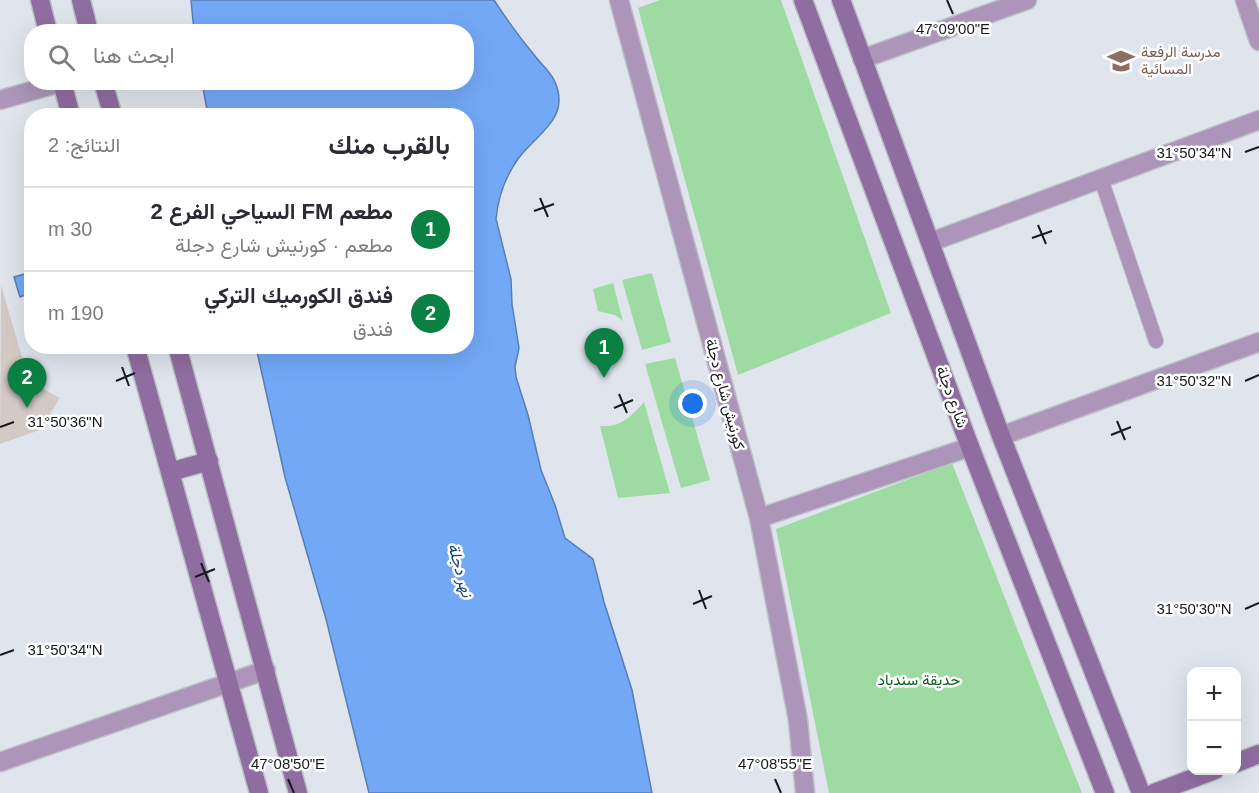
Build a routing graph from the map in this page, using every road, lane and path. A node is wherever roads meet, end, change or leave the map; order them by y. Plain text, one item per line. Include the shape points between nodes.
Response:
1 (40, 0) edge
2 (81, 0) edge
3 (619, 0) edge
4 (804, 0) edge
5 (841, 0) edge
6 (1028, 0) edge
7 (1245, 0) edge
8 (46, 24) edge
9 (88, 24) edge
10 (1259, 41) edge
11 (862, 59) junction
12 (36, 90) edge
13 (64, 90) edge
14 (105, 90) edge
15 (0, 100) edge
16 (69, 108) edge
17 (111, 108) edge
18 (1259, 120) edge
19 (1101, 179) junction
20 (931, 242) junction
21 (1156, 341) dead end
22 (1259, 342) edge
23 (137, 354) edge
24 (179, 354) edge
25 (1001, 436) junction
26 (970, 447) junction
27 (209, 461) junction
28 (170, 472) junction
29 (759, 518) junction
30 (266, 670) junction
31 (229, 683) junction
32 (1259, 754) edge
33 (1241, 761) edge
34 (0, 762) edge
35 (1204, 775) edge
36 (259, 793) edge
37 (298, 793) edge
38 (805, 793) edge
39 (1104, 793) edge
40 (1141, 793) edge
41 (1154, 793) edge

1 - 8 main road
2 - 9 main road
3 - 29 street, كورنيش شارع دجلة
4 - 26 main road, شارع دجلة
5 - 11 main road
6 - 11 street
7 - 10 street
11 - 20 main road
12 - 15 street
13 - 16 main road
14 - 17 main road
18 - 19 street
19 - 20 street
19 - 21 lane
20 - 25 main road
22 - 25 street
23 - 28 main road
24 - 27 main road
25 - 40 main road
26 - 29 street
26 - 39 main road, شارع دجلة
27 - 28 main road
27 - 30 main road
28 - 31 main road
29 - 38 street, كورنيش شارع دجلة via 798,720
30 - 31 street
30 - 37 main road
31 - 34 street
31 - 36 main road
32 - 33 main road
35 - 41 main road

